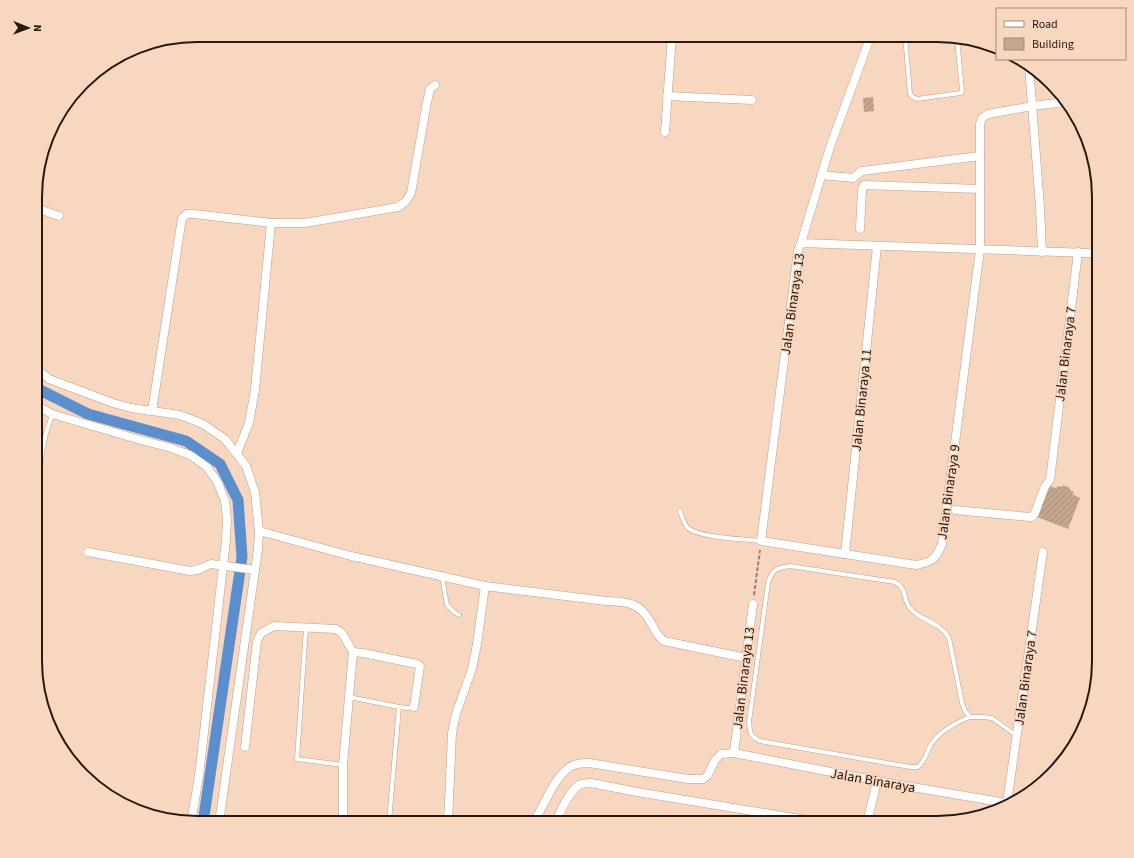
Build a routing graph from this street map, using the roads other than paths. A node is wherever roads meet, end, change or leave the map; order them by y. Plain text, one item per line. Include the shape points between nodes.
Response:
1 (671, 42) edge
2 (868, 42) edge
3 (906, 42) edge
4 (957, 43) edge
5 (1030, 73) edge
6 (435, 85) dead end
7 (667, 96) junction
8 (752, 100) dead end
9 (1060, 103) edge
10 (1033, 106) junction
11 (665, 132) dead end
12 (980, 156) junction
13 (821, 176) junction
14 (853, 178) junction
15 (864, 185) junction
16 (980, 189) junction
17 (42, 210) edge
18 (60, 216) dead end
19 (272, 223) junction
20 (860, 229) dead end
21 (801, 243) junction
22 (877, 246) junction
23 (980, 249) junction
24 (1042, 252) junction
25 (1078, 252) junction
26 (1092, 253) edge
27 (42, 373) edge
28 (42, 408) edge
29 (152, 411) junction
30 (52, 414) junction
31 (237, 453) junction
32 (42, 454) edge
33 (955, 510) dead end
34 (680, 511) dead end
35 (259, 531) junction
36 (761, 541) junction
37 (88, 552) dead end
38 (1043, 552) dead end
39 (845, 554) junction
40 (226, 566) junction
41 (253, 570) junction
42 (442, 577) junction
43 (485, 586) junction
44 (753, 604) road end
45 (459, 615) dead end
46 (306, 628) junction
47 (353, 652) junction
48 (746, 658) junction
49 (349, 697) junction
50 (399, 707) junction
51 (414, 707) joint
52 (970, 717) junction
53 (1017, 736) junction
54 (245, 747) dead end
55 (734, 753) junction
56 (343, 765) junction
57 (877, 782) junction
58 (1011, 797) edge
59 (1000, 802) edge
60 (770, 814) joint
61 (192, 816) edge
62 (220, 816) edge
63 (343, 816) edge
64 (390, 816) edge
65 (448, 816) edge
66 (538, 816) edge
67 (559, 816) edge
68 (782, 816) edge
69 (869, 816) edge

1 - 7 street
2 - 13 street
3 - 4 lane via 910,94 917,99 961,93
5 - 10 street
6 - 19 street via 430,89 411,193 406,201 398,207 305,223
7 - 8 street
7 - 11 street
9 - 10 street
10 - 12 street via 988,114 982,118
10 - 24 street
12 - 14 street via 862,171
12 - 16 street
13 - 14 street
13 - 21 street
14 - 15 street
15 - 16 street
15 - 20 street
16 - 23 street
17 - 18 street
19 - 29 street via 194,214 187,214 182,218
19 - 31 street via 255,390 249,423
21 - 22 street, Jalan Binaraya 13
21 - 36 street, Jalan Binaraya 13 via 798,250
22 - 23 street, Jalan Binaraya 13
22 - 39 street, Jalan Binaraya 11
23 - 24 street, Jalan Binaraya 13
23 - 39 street, Jalan Binaraya 9 via 942,544 938,553 926,563 916,564
24 - 25 street, Jalan Binaraya 13
25 - 26 street, Jalan Binaraya 13
25 - 33 street, Jalan Binaraya 7 via 1050,480 1045,486 1035,513 1030,517
27 - 29 street via 49,379 113,403
28 - 30 street
29 - 31 street via 180,415 203,424 225,439
30 - 32 lane
30 - 40 street via 168,447 190,455 207,467 218,483 225,501
31 - 35 street via 246,466 255,492
34 - 36 lane via 688,528 695,532
35 - 41 street
35 - 42 street
36 - 39 street, Jalan Binaraya 9
37 - 40 street via 190,571 211,564
38 - 53 street, Jalan Binaraya 7
40 - 41 street
40 - 61 street
41 - 62 street
42 - 43 street
42 - 45 lane via 447,606
43 - 48 street via 626,602 638,607 647,615 658,637 664,641
43 - 65 street via 472,669 452,733
44 - 48 street, Jalan Binaraya 13
46 - 47 street via 336,629 342,633
46 - 54 street via 274,626 259,636
46 - 56 lane via 297,759
47 - 49 street
47 - 51 street via 420,666
48 - 55 street, Jalan Binaraya 13
49 - 50 lane
49 - 56 street
50 - 51 lane
50 - 64 lane
52 - 52 lane via 962,703 949,638 945,631 910,608 900,585 895,582 790,566 781,567 771,575 749,722 753,737 760,741 918,767 941,733
52 - 53 lane via 992,718
53 - 58 street, Jalan Binaraya 7
55 - 57 street, Jalan Binaraya
55 - 66 street via 721,754 714,760 708,775 696,780 589,762 572,765 551,788
56 - 63 street
57 - 59 street, Jalan Binaraya
57 - 69 street
60 - 67 street via 585,783 572,790
60 - 68 street

